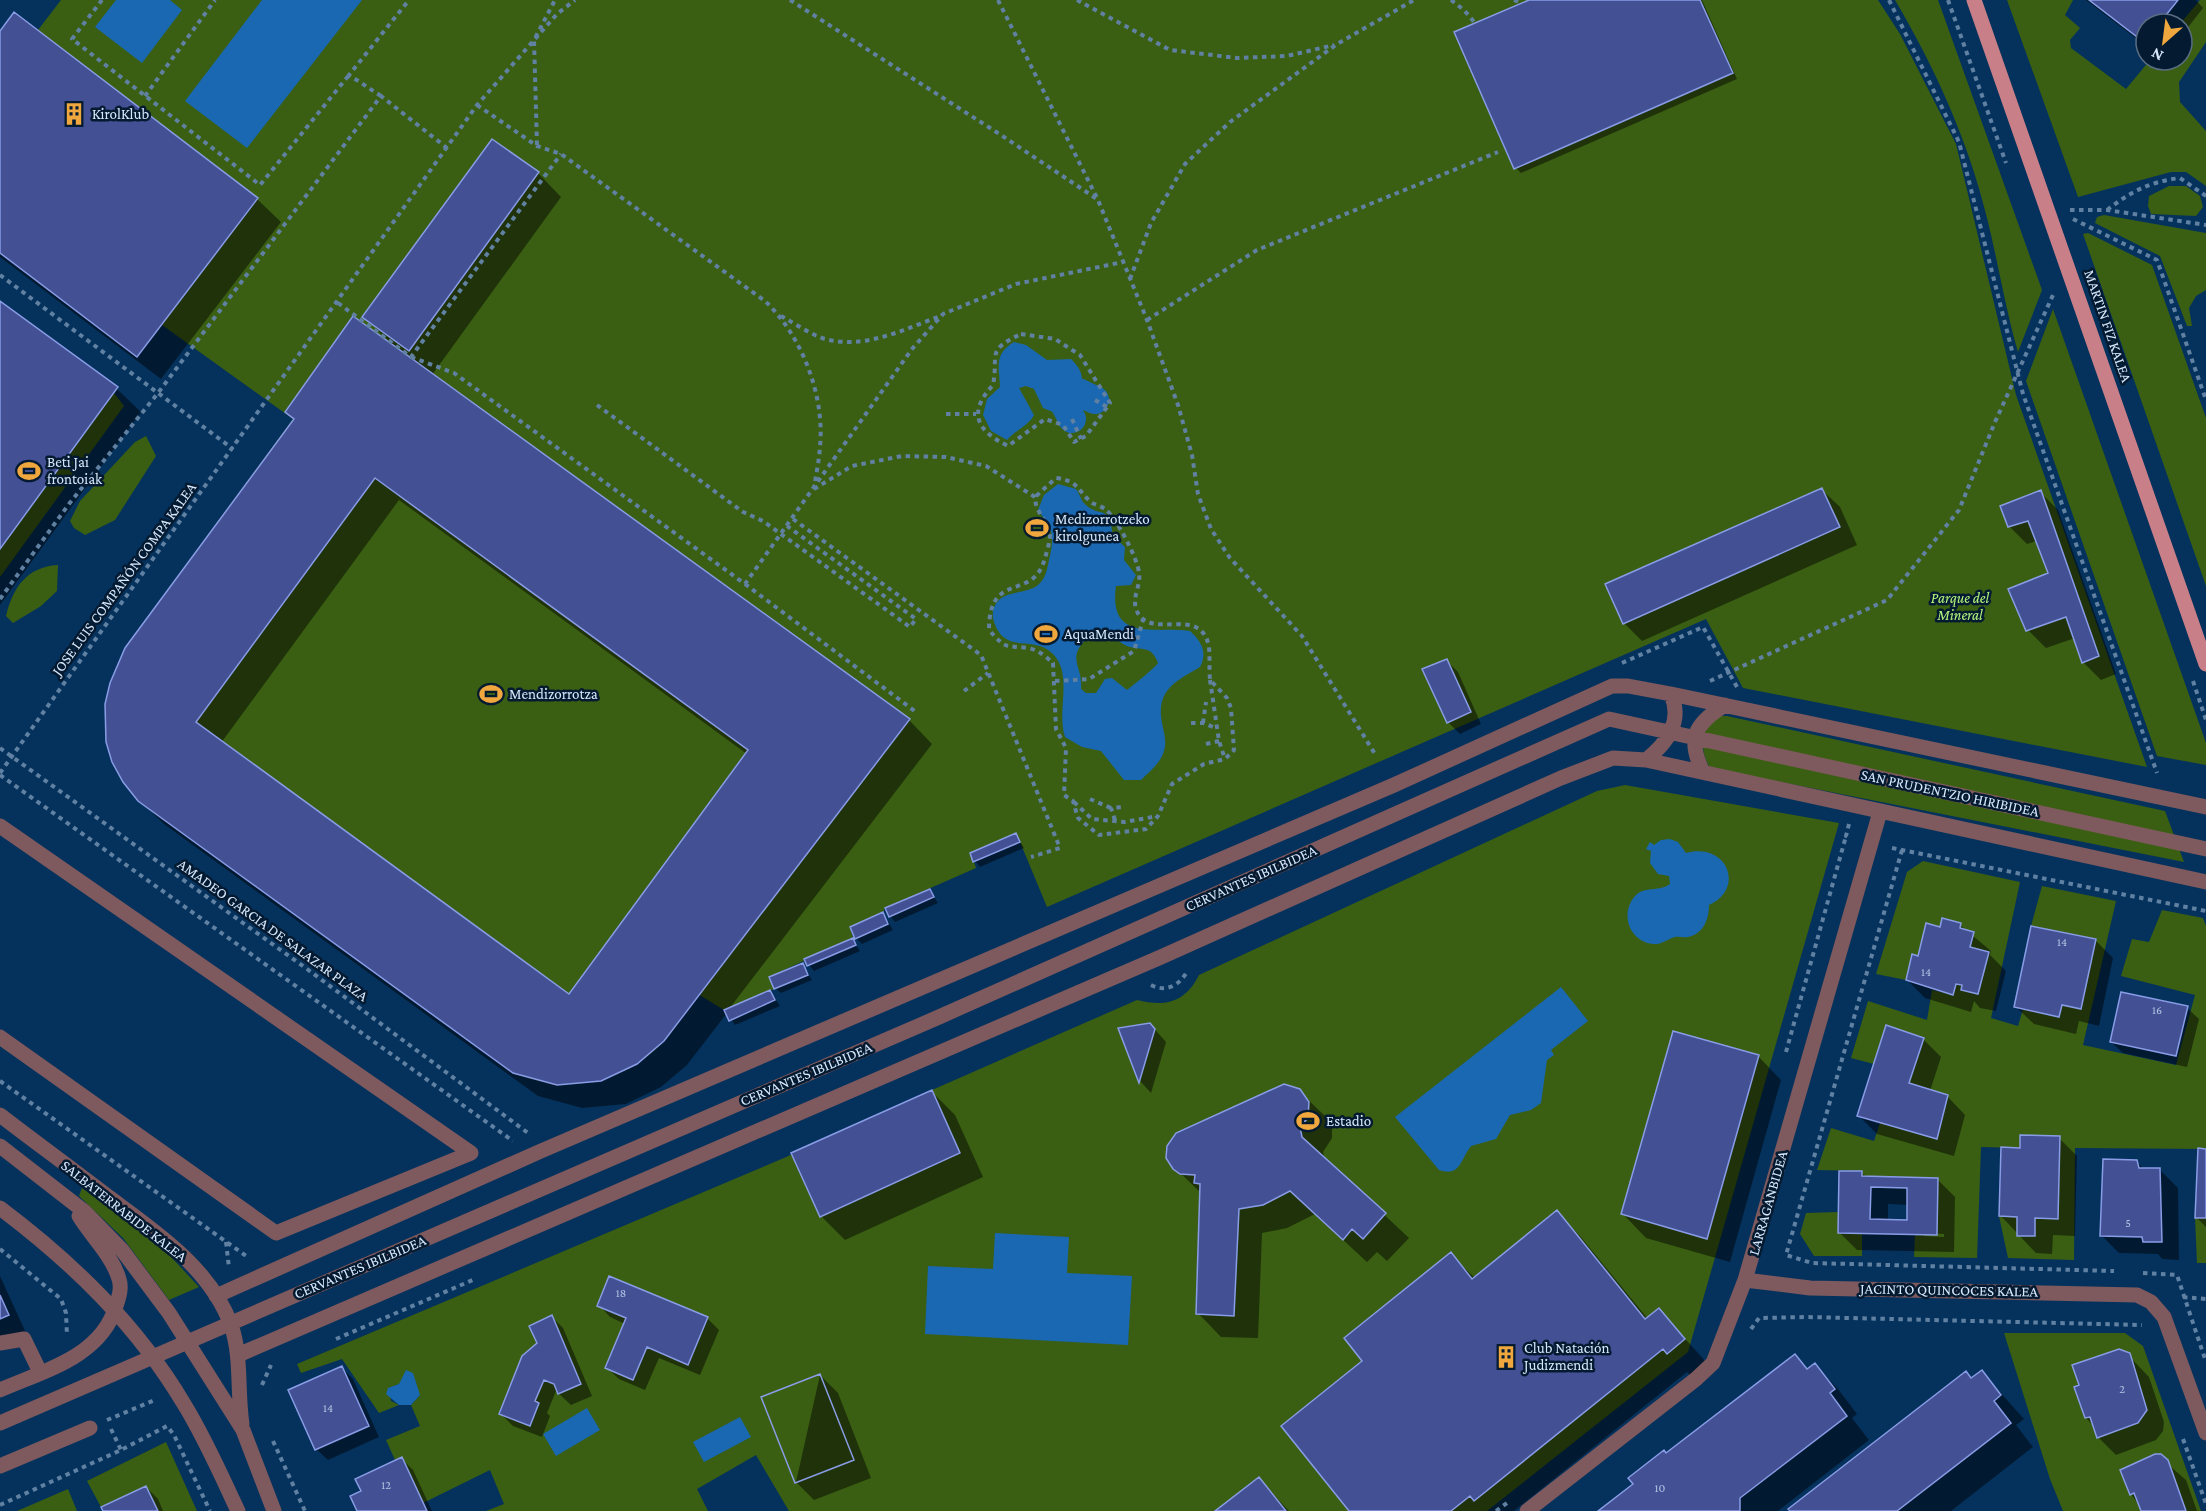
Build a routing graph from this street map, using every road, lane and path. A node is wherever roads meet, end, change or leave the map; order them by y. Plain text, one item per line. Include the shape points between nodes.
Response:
1 (102, 0) edge
2 (215, 0) edge
3 (409, 0) edge
4 (555, 0) edge
5 (575, 0) edge
6 (790, 0) edge
7 (998, 0) edge
8 (1077, 0) edge
9 (1414, 0) edge
10 (1450, 0) edge
11 (1514, 0) edge
12 (1889, 0) edge
13 (1974, 0) edge
14 (1521, 3) dead end
15 (1475, 23) dead end
16 (534, 40) junction
17 (1337, 44) junction
18 (349, 75) junction
19 (145, 96) junction
20 (381, 96) junction
21 (477, 105) junction
22 (537, 146) junction
23 (447, 148) junction
24 (1498, 152) dead end
25 (561, 154) junction
26 (2206, 196) edge
27 (1098, 200) junction
28 (2070, 210) dead end
29 (2107, 210) junction
30 (2072, 218) dead end
31 (2206, 225) edge
32 (1123, 262) junction
33 (2069, 269) junction
34 (0, 275) edge
35 (1130, 279) junction
36 (338, 303) junction
37 (943, 315) junction
38 (781, 316) junction
39 (1147, 320) junction
40 (411, 357) junction
41 (2018, 372) junction
42 (158, 393) junction
43 (1095, 400) dead end
44 (2206, 400) edge
45 (597, 405) dead end
46 (1107, 407) junction
47 (946, 414) dead end
48 (976, 414) junction
49 (1072, 419) dead end
50 (1081, 439) junction
51 (233, 449) junction
52 (814, 489) junction
53 (1035, 497) junction
54 (792, 518) junction
55 (786, 527) junction
56 (746, 584) junction
57 (0, 599) edge
58 (1143, 620) junction
59 (2206, 664) edge
60 (1616, 665) dead end
61 (988, 673) junction
62 (1727, 673) junction
63 (1210, 680) junction
64 (1054, 681) junction
65 (964, 691) dead end
66 (1675, 695) junction
67 (1206, 702) dead end
68 (1725, 705) junction
69 (1198, 707) dead end
70 (916, 712) dead end
71 (1203, 712) junction
72 (1609, 718) joint
73 (1191, 723) dead end
74 (1203, 723) junction
75 (1216, 728) junction
76 (1672, 732) junction
77 (1695, 737) junction
78 (1219, 741) junction
79 (1206, 744) dead end
80 (0, 748) edge
81 (1375, 754) dead end
82 (12, 756) junction
83 (1225, 759) junction
84 (1646, 760) junction
85 (1703, 772) junction
86 (2156, 773) dead end
87 (0, 774) edge
88 (1090, 799) dead end
89 (1074, 801) junction
90 (1124, 807) dead end
91 (2206, 807) edge
92 (1111, 808) junction
93 (1880, 812) junction
94 (1158, 816) junction
95 (1838, 819) dead end
96 (1114, 820) junction
97 (1, 829) edge
98 (1846, 836) junction
99 (1872, 843) junction
100 (2206, 849) edge
101 (1902, 850) junction
102 (1032, 857) dead end
103 (2206, 882) edge
104 (2206, 911) edge
105 (0, 1037) edge
106 (1783, 1062) dead end
107 (0, 1081) edge
108 (0, 1115) edge
109 (0, 1146) edge
110 (508, 1149) dead end
111 (522, 1151) junction
112 (70, 1199) junction
113 (0, 1208) edge
114 (0, 1249) edge
115 (253, 1261) dead end
116 (1812, 1263) dead end
117 (1745, 1280) junction
118 (216, 1296) junction
119 (2184, 1297) dead end
120 (2206, 1299) edge
121 (115, 1310) junction
122 (1807, 1317) dead end
123 (231, 1323) junction
124 (65, 1332) dead end
125 (2145, 1334) dead end
126 (188, 1341) junction
127 (0, 1342) edge
128 (238, 1355) junction
129 (152, 1356) junction
130 (40, 1372) junction
131 (0, 1390) edge
132 (0, 1423) edge
133 (90, 1428) dead end
134 (2180, 1429) dead end
135 (243, 1430) junction
136 (2206, 1433) edge
137 (0, 1466) edge
138 (1515, 1497) dead end
139 (2206, 1504) edge
140 (0, 1505) edge
141 (210, 1511) edge
142 (238, 1511) edge
143 (274, 1511) edge
144 (1496, 1511) edge
145 (1527, 1511) edge

1 - 19 path via 72,39
2 - 19 path
3 - 18 path
4 - 16 path
5 - 16 path
6 - 27 path
7 - 27 path
8 - 17 path via 1170,50 1237,58 1287,56
9 - 17 path
10 - 15 path
11 - 14 path
12 - 41 path via 1959,142
13 - 33 main road, MARTIN FIZ KALEA
16 - 21 path, JOSE LUIS COMPAÑÓN COMPA KALEA
16 - 22 path
17 - 35 path via 1230,122 1185,164 1151,223
18 - 19 path via 260,185
18 - 20 path
20 - 23 path
20 - 42 path
21 - 22 path
21 - 23 path, JOSE LUIS COMPAÑÓN COMPA KALEA
22 - 25 path
23 - 36 path, JOSE LUIS COMPAÑÓN COMPA KALEA
24 - 39 path via 1257,250
25 - 38 path
25 - 40 path
26 - 29 path via 2180,178 2155,181
27 - 32 path
28 - 29 path
29 - 31 path
30 - 44 path via 2157,260
32 - 35 path
32 - 37 path via 1016,284
33 - 41 path
33 - 59 main road, MARTIN FIZ KALEA
34 - 42 path
35 - 39 path
36 - 40 path
36 - 51 path, JOSE LUIS COMPAÑÓN COMPA KALEA
37 - 38 path via 881,338 852,342 821,338
37 - 52 path via 912,349
38 - 52 path via 805,358 815,395 820,446
39 - 81 path via 1178,405 1198,494 1211,529 1230,558 1302,636
40 - 56 path via 454,373
41 - 62 path via 1959,510 1887,600
41 - 86 path
42 - 51 path
42 - 57 path via 69,504
43 - 46 path
45 - 55 path via 910,627 916,619
46 - 48 path via 1110,403 1080,355 1055,339 1021,334 1002,343 994,354 993,385
46 - 50 path
47 - 48 path
48 - 50 path via 981,427 1008,446 1045,419 1063,425 1074,442
49 - 50 path
51 - 82 path, JOSE LUIS COMPAÑÓN COMPA KALEA
52 - 53 path via 852,466 902,456 946,456 986,466
52 - 54 path
53 - 58 path via 1056,478 1068,480 1115,520 1139,573 1134,598
53 - 64 path via 1035,509 1050,536 1043,565 1038,576 1028,583 1012,586 998,595 989,610 989,630 1013,649 1028,648 1041,653 1053,663
54 - 55 path
54 - 61 path via 981,655
55 - 56 path
56 - 70 path
58 - 63 path via 1197,627 1209,646
58 - 64 path via 1134,651 1089,679
60 - 62 path via 1703,627
61 - 65 path
61 - 102 path via 1060,848
62 - 66 path
63 - 75 path
63 - 83 path via 1231,708 1234,750
64 - 89 path via 1056,729 1066,748 1064,795
66 - 68 street
66 - 76 street
66 - 111 street, CERVANTES IBILBIDEA via 1628,686 1600,690 1394,785
67 - 71 path
68 - 77 street via 1703,721
68 - 91 street
69 - 71 path
71 - 74 path
72 - 76 street, SAN PRUDENTZIO HIRIBIDEA
72 - 123 street, CERVANTES IBILBIDEA via 950,1012
73 - 74 path
74 - 75 path
75 - 78 path
76 - 77 street, SAN PRUDENTZIO HIRIBIDEA
76 - 84 street
77 - 85 street via 1694,749
77 - 100 street, SAN PRUDENTZIO HIRIBIDEA
78 - 79 path
78 - 83 path
80 - 82 path, AMADEO GARCIA DE SALAZAR PLAZA
82 - 87 path, JOSE LUIS COMPAÑÓN COMPA KALEA
82 - 111 path, AMADEO GARCIA DE SALAZAR PLAZA via 530,1135
83 - 94 path via 1204,764 1172,784
84 - 85 street
84 - 128 street via 1613,758 1561,778 1150,961
85 - 93 street
87 - 111 path
88 - 92 path
89 - 94 path via 1078,818 1099,835 1146,830
89 - 96 path via 1092,819
90 - 92 path
92 - 96 path
93 - 99 street, LARRAGANBIDEA
93 - 103 street
94 - 96 path
95 - 98 path via 1850,821
97 - 105 street via 471,1153 276,1233
98 - 99 path
98 - 106 path
99 - 101 path
99 - 117 street, LARRAGANBIDEA
101 - 104 path
101 - 116 path via 1786,1255
107 - 115 path
108 - 118 street, SALBATERRABIDE KALEA via 170,1244 198,1271
109 - 112 street, SALBATERRABIDE KALEA
110 - 111 path
111 - 118 street, CERVANTES IBILBIDEA
112 - 121 street via 119,1277
112 - 126 street, SALBATERRABIDE KALEA via 122,1250
113 - 121 street via 46,1242
114 - 124 path via 61,1299 66,1313
117 - 136 street, JACINTO QUINCOCES KALEA via 1810,1288 2137,1295 2151,1302 2164,1317
117 - 145 street, LARRAGANBIDEA via 1713,1363
118 - 123 street, SALBATERRABIDE KALEA
119 - 120 path
121 - 129 street
121 - 130 street via 92,1346
122 - 125 path via 2142,1324
123 - 126 street, CERVANTES IBILBIDEA
123 - 128 street, SALBATERRABIDE KALEA
126 - 129 street, CERVANTES IBILBIDEA
126 - 135 street, SALBATERRABIDE KALEA
127 - 130 street via 24,1339
128 - 135 street, SALBATERRABIDE KALEA via 237,1390
129 - 132 street, CERVANTES IBILBIDEA
129 - 142 street via 196,1424
130 - 131 street
133 - 137 street
134 - 139 path
135 - 143 street
138 - 144 path
140 - 141 path via 167,1426

